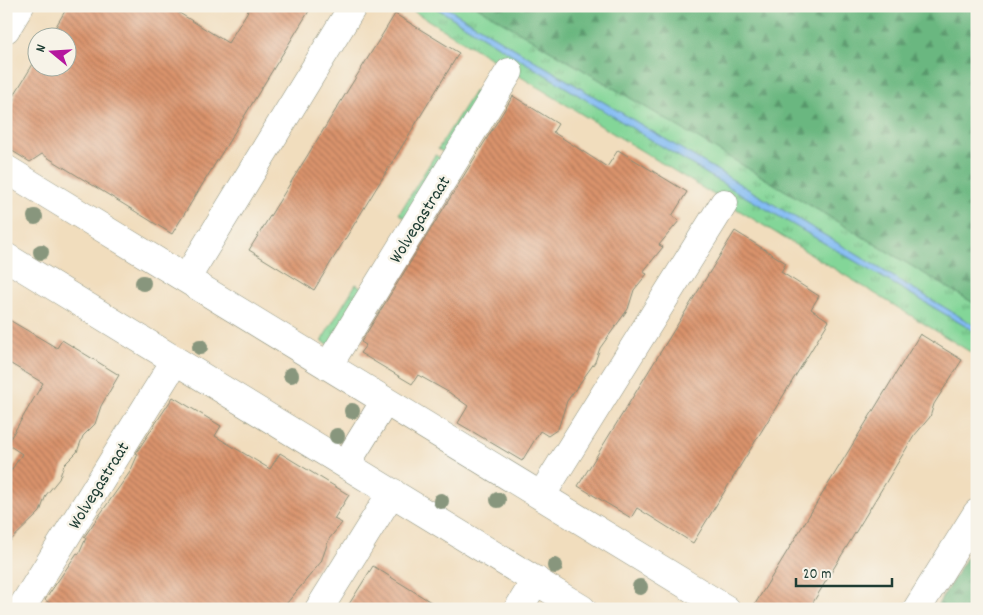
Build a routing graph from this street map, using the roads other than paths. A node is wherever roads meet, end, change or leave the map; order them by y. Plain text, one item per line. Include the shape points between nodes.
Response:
1 (20, 6) edge
2 (353, 6) edge
3 (6, 28) edge
4 (509, 72) dead end
5 (6, 169) edge
6 (724, 204) dead end
7 (6, 257) edge
8 (186, 279) junction
9 (175, 361) junction
10 (328, 366) junction
11 (385, 401) junction
12 (346, 464) junction
13 (392, 492) junction
14 (541, 496) junction
15 (977, 513) edge
16 (536, 580) junction
17 (21, 609) edge
18 (320, 609) edge
19 (518, 609) edge
20 (582, 609) edge
21 (726, 609) edge
22 (918, 609) edge

1 - 3 street
2 - 8 street
4 - 10 street, Wolvegastraat
5 - 8 street
6 - 14 street
7 - 9 street
8 - 10 street
9 - 12 street
9 - 17 street, Wolvegastraat
10 - 11 street
11 - 12 street
11 - 14 street
12 - 13 street
13 - 16 street
13 - 18 street
14 - 21 street
15 - 22 street
16 - 19 street
16 - 20 street

